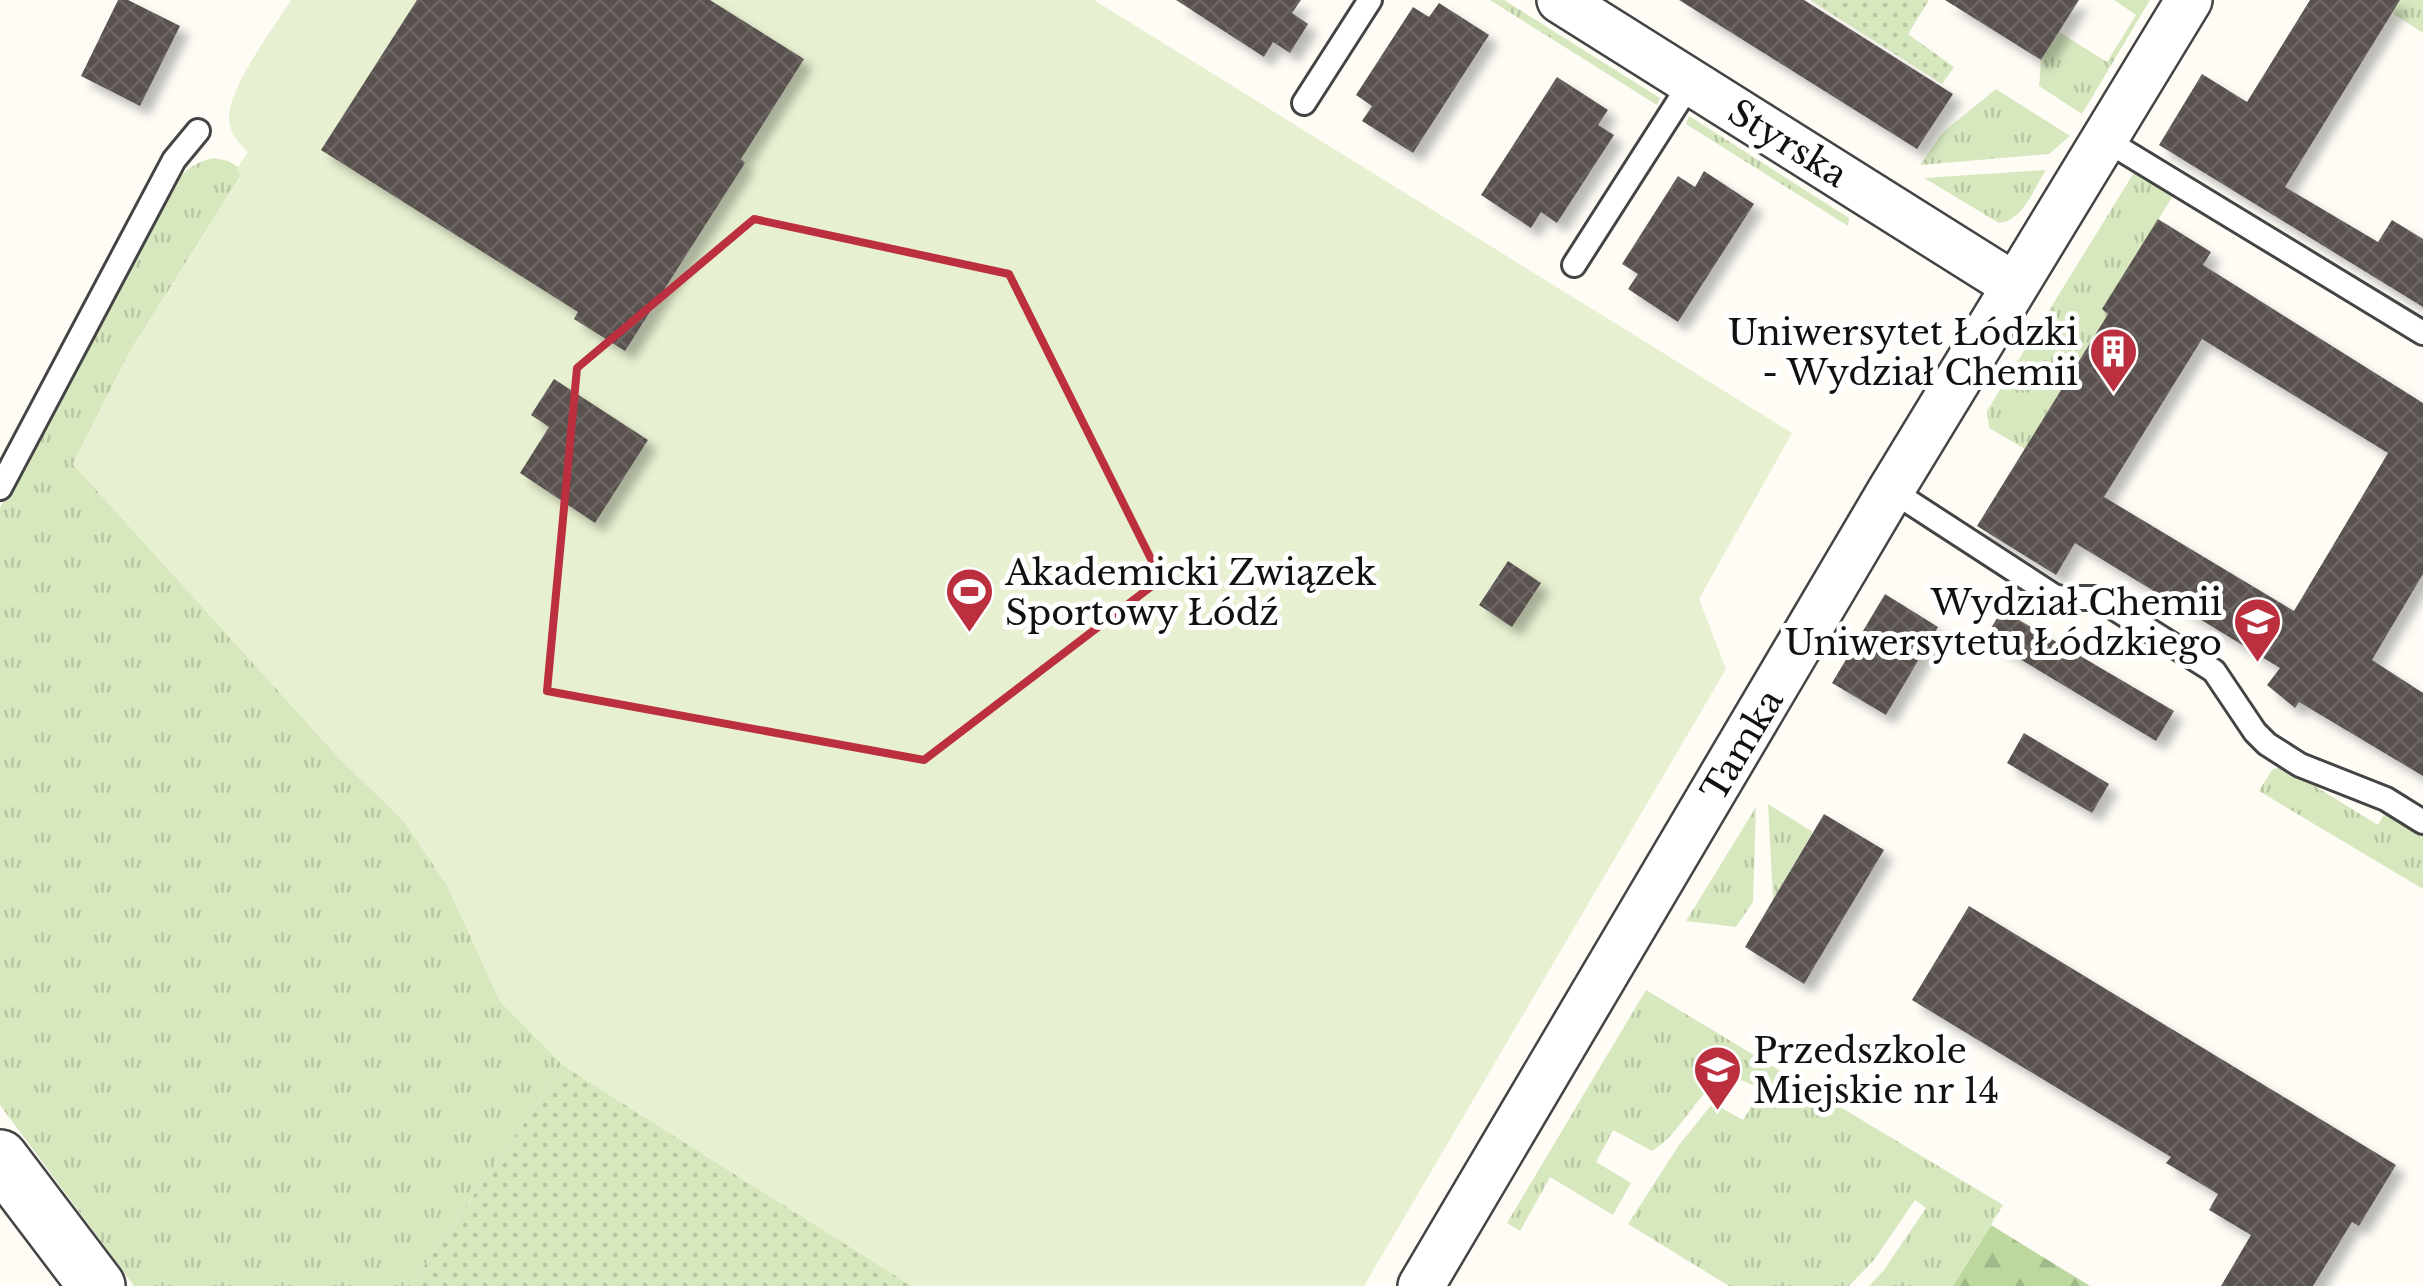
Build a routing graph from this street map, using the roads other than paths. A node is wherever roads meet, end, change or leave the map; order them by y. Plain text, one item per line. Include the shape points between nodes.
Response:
1 (1370, 0) edge
2 (1560, 0) edge
3 (2190, 0) edge
4 (1690, 82) junction
5 (1304, 103) dead end
6 (198, 131) dead end
7 (2104, 140) junction
8 (1574, 265) dead end
9 (2015, 286) junction
10 (2423, 333) edge
11 (0, 488) edge
12 (1891, 490) junction
13 (2423, 822) edge
14 (0, 1158) edge
15 (97, 1286) edge
16 (1421, 1286) edge

1 - 5 lane
2 - 4 street, Styrska
3 - 7 street, Tamka
4 - 8 lane
4 - 9 street, Styrska
6 - 11 lane via 174,160
7 - 9 street, Tamka
7 - 10 lane
9 - 12 street, Tamka
12 - 13 lane via 2054,596 2098,598 2214,671 2267,744
12 - 16 street, Tamka
14 - 15 street

